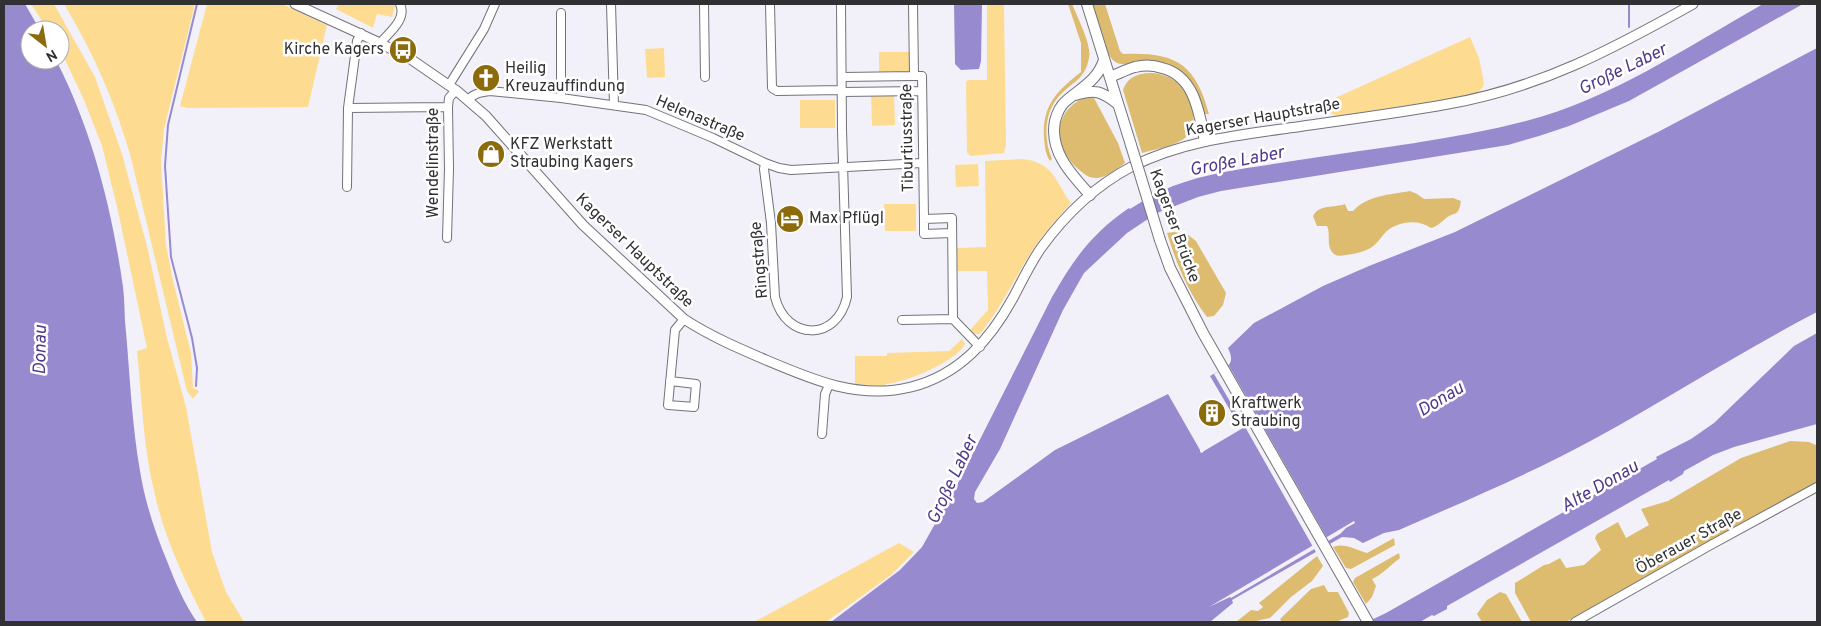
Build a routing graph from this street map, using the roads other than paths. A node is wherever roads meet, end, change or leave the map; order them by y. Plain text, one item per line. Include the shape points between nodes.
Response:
1 (295, 4) edge
2 (400, 4) edge
3 (495, 4) edge
4 (611, 4) edge
5 (704, 4) edge
6 (770, 4) edge
7 (841, 4) edge
8 (913, 4) edge
9 (1087, 4) edge
10 (1693, 4) edge
11 (562, 13) dead end
12 (361, 33) junction
13 (380, 43) junction
14 (1104, 60) junction
15 (914, 76) junction
16 (705, 77) dead end
17 (842, 77) junction
18 (1110, 77) junction
19 (452, 87) junction
20 (842, 91) junction
21 (922, 91) junction
22 (1075, 95) junction
23 (561, 98) junction
24 (468, 100) junction
25 (1118, 104) junction
26 (614, 105) junction
27 (448, 107) junction
28 (348, 108) junction
29 (1205, 141) junction
30 (765, 163) junction
31 (922, 163) junction
32 (844, 167) junction
33 (347, 187) dead end
34 (1090, 195) junction
35 (924, 219) junction
36 (952, 234) junction
37 (447, 238) dead end
38 (684, 319) junction
39 (953, 319) junction
40 (902, 320) dead end
41 (980, 347) junction
42 (670, 381) junction
43 (829, 385) junction
44 (822, 434) dead end
45 (1817, 487) edge
46 (1368, 622) edge
47 (1575, 622) edge

1 - 12 street, Kagerser Hauptstraße
2 - 13 street via 401,18
3 - 19 street, Wendelinstraße
4 - 26 street
5 - 16 street
6 - 20 street via 772,88 777,91
7 - 17 street, Ringstraße
8 - 15 street, Tiburtiusstraße
9 - 14 main road, Kagerser Brücke
10 - 29 street, Kagerser Hauptstraße via 1593,58 1487,96
11 - 23 street
12 - 13 street, Kagerser Hauptstraße
12 - 28 street
13 - 19 street, Kagerser Hauptstraße
14 - 18 main road, Kagerser Brücke
14 - 22 main road via 1096,78 1082,86
15 - 17 street
15 - 21 street, Tiburtiusstraße via 922,76
17 - 20 street, Ringstraße
18 - 25 main road, Kagerser Brücke
18 - 29 main road via 1145,65 1176,74 1183,79 1194,98
19 - 24 street, Kagerser Hauptstraße
19 - 27 street, Wendelinstraße
20 - 21 street
20 - 32 street, Ringstraße
21 - 31 street, Tiburtiusstraße
22 - 25 main road via 1100,91
22 - 34 main road via 1060,108 1053,137 1060,156
23 - 24 street, Helenastraße via 490,91 480,92
23 - 26 street, Helenastraße
24 - 38 street, Kagerser Hauptstraße via 583,225
25 - 46 main road, Kagerser Brücke, bridge via 1160,240 1184,298
26 - 30 street, Helenastraße via 646,110
27 - 28 street
27 - 37 street, Wendelinstraße
28 - 33 street
29 - 34 street, Kagerser Hauptstraße via 1144,161
30 - 32 street, Helenastraße via 791,170
30 - 32 street, Ringstraße via 775,297 778,308 791,323 808,331 834,323 846,306 848,297
31 - 32 street, Helenastraße
31 - 35 street, Tiburtiusstraße
34 - 41 street, Kagerser Hauptstraße via 1040,249 1002,316
35 - 36 street via 924,234
35 - 36 street via 952,218
36 - 39 street
38 - 42 street via 675,330
38 - 43 street, Kagerser Hauptstraße via 725,343
39 - 40 street
39 - 41 street
41 - 43 street, Kagerser Hauptstraße via 952,370 911,387 871,391
42 - 42 street via 696,384 694,407 668,405
43 - 44 street via 825,394
45 - 47 street, Öberauer Straße

